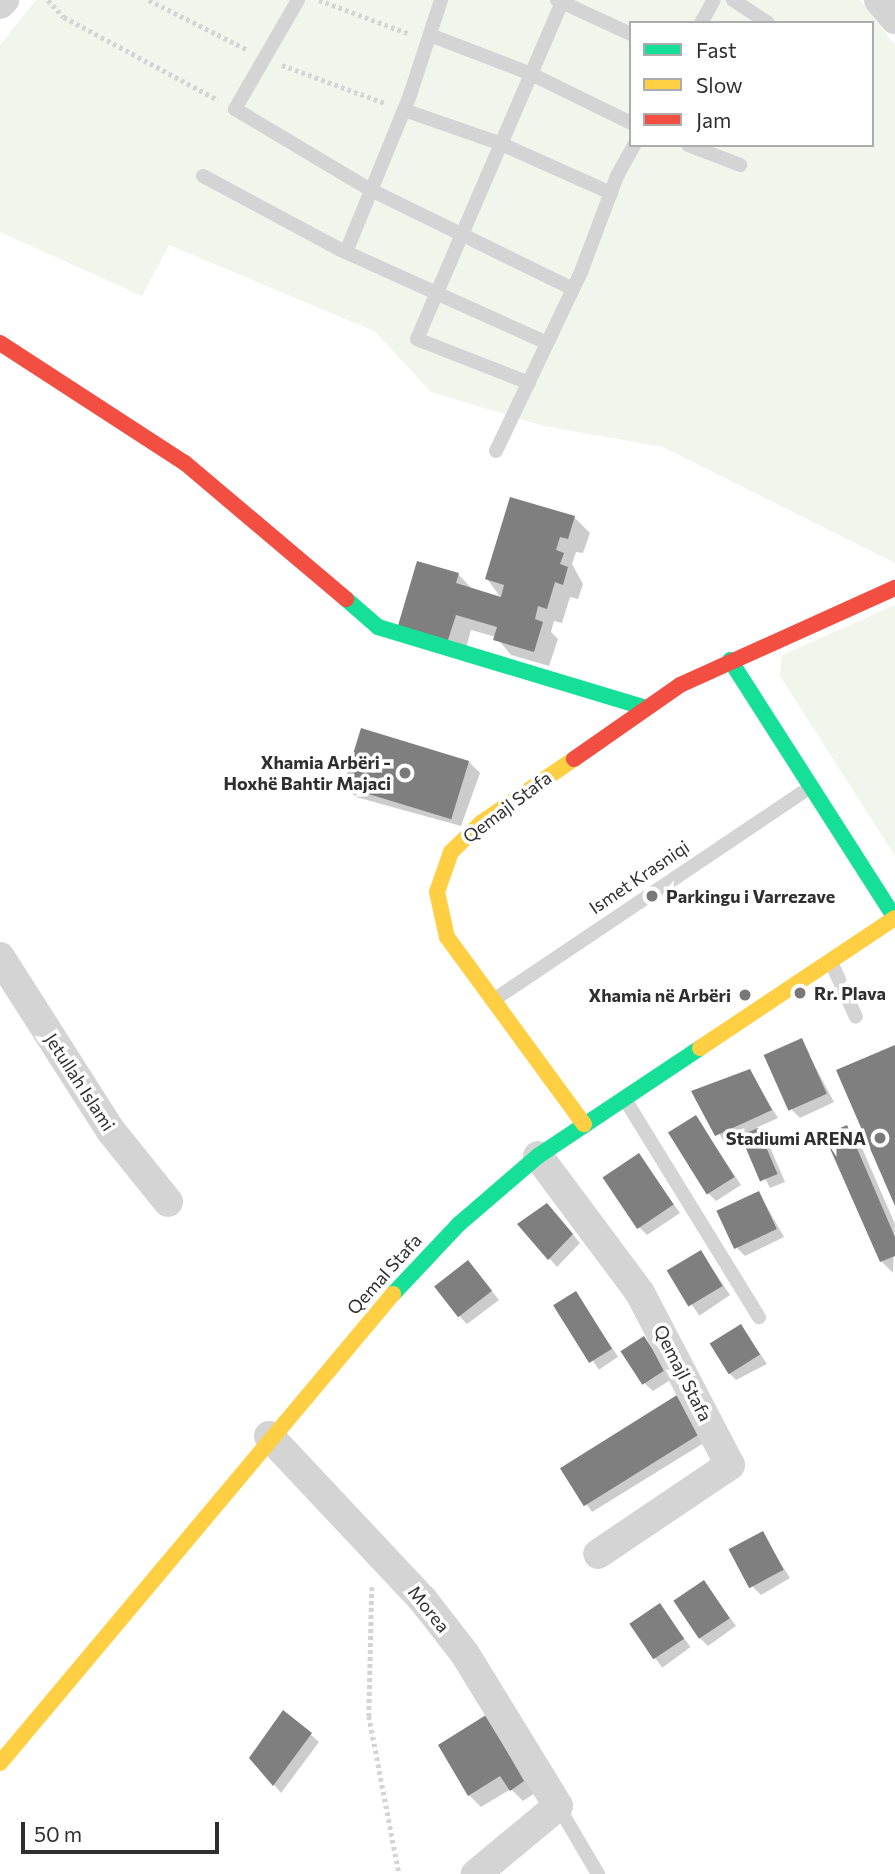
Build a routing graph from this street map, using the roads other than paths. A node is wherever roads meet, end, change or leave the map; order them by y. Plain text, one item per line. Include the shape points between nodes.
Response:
1 (4, 0) edge
2 (298, 0) edge
3 (441, 0) edge
4 (714, 0) edge
5 (733, 0) edge
6 (879, 0) edge
7 (561, 1) edge
8 (0, 4) edge
9 (895, 19) edge
10 (702, 21) edge
11 (765, 21) edge
12 (629, 33) edge
13 (429, 37) junction
14 (531, 74) junction
15 (404, 110) junction
16 (629, 121) edge
17 (499, 143) junction
18 (633, 147) edge
19 (693, 147) edge
20 (740, 165) dead end
21 (203, 176) dead end
22 (371, 190) junction
23 (611, 193) junction
24 (461, 234) junction
25 (346, 252) junction
26 (573, 289) junction
27 (438, 292) junction
28 (0, 343) edge
29 (547, 343) junction
30 (528, 383) junction
31 (496, 452) dead end
32 (895, 588) edge
33 (730, 660) junction
34 (646, 708) junction
35 (811, 787) junction
36 (895, 918) edge
37 (0, 957) edge
38 (830, 961) junction
39 (491, 1002) junction
40 (856, 1017) dead end
41 (624, 1098) junction
42 (584, 1124) junction
43 (538, 1156) junction
44 (168, 1202) dead end
45 (759, 1317) dead end
46 (270, 1436) junction
47 (598, 1554) dead end
48 (0, 1763) edge
49 (558, 1806) junction
50 (476, 1874) edge
51 (598, 1874) edge

1 - 8 street
2 - 22 lane via 235,109
3 - 13 lane
4 - 10 lane
5 - 11 lane
6 - 9 street
7 - 12 lane
7 - 14 lane
13 - 14 lane
13 - 15 lane
14 - 16 lane
14 - 17 lane
15 - 17 lane
15 - 22 lane
17 - 23 lane
17 - 24 lane
18 - 23 lane
19 - 20 lane
21 - 25 lane
22 - 24 lane
22 - 25 lane
23 - 26 lane
24 - 26 lane
24 - 27 lane
25 - 27 lane
26 - 29 lane
27 - 29 lane
27 - 30 lane via 417,339
28 - 34 street via 185,463 378,627
29 - 30 lane
30 - 31 lane
32 - 33 street
33 - 34 street, Qemajl Stafa
33 - 35 street
34 - 39 street, Qemajl Stafa via 481,823 451,852 437,892 439,914 457,954
35 - 36 street
35 - 39 lane, Ismet Krasniqi
36 - 38 street, Qemal Stafa
37 - 44 street, Jetullah Islami via 111,1130
38 - 40 lane
38 - 41 street, Qemal Stafa
39 - 42 street, Qemajl Stafa
41 - 42 street, Qemal Stafa
41 - 45 lane
42 - 43 street, Qemal Stafa
43 - 46 street, Qemal Stafa via 421,1260
43 - 47 street, Qemajl Stafa via 640,1293 730,1465
46 - 48 street, Qemal Stafa
46 - 49 street, Morea via 423,1600 464,1654
49 - 50 street
49 - 51 lane, Morea

